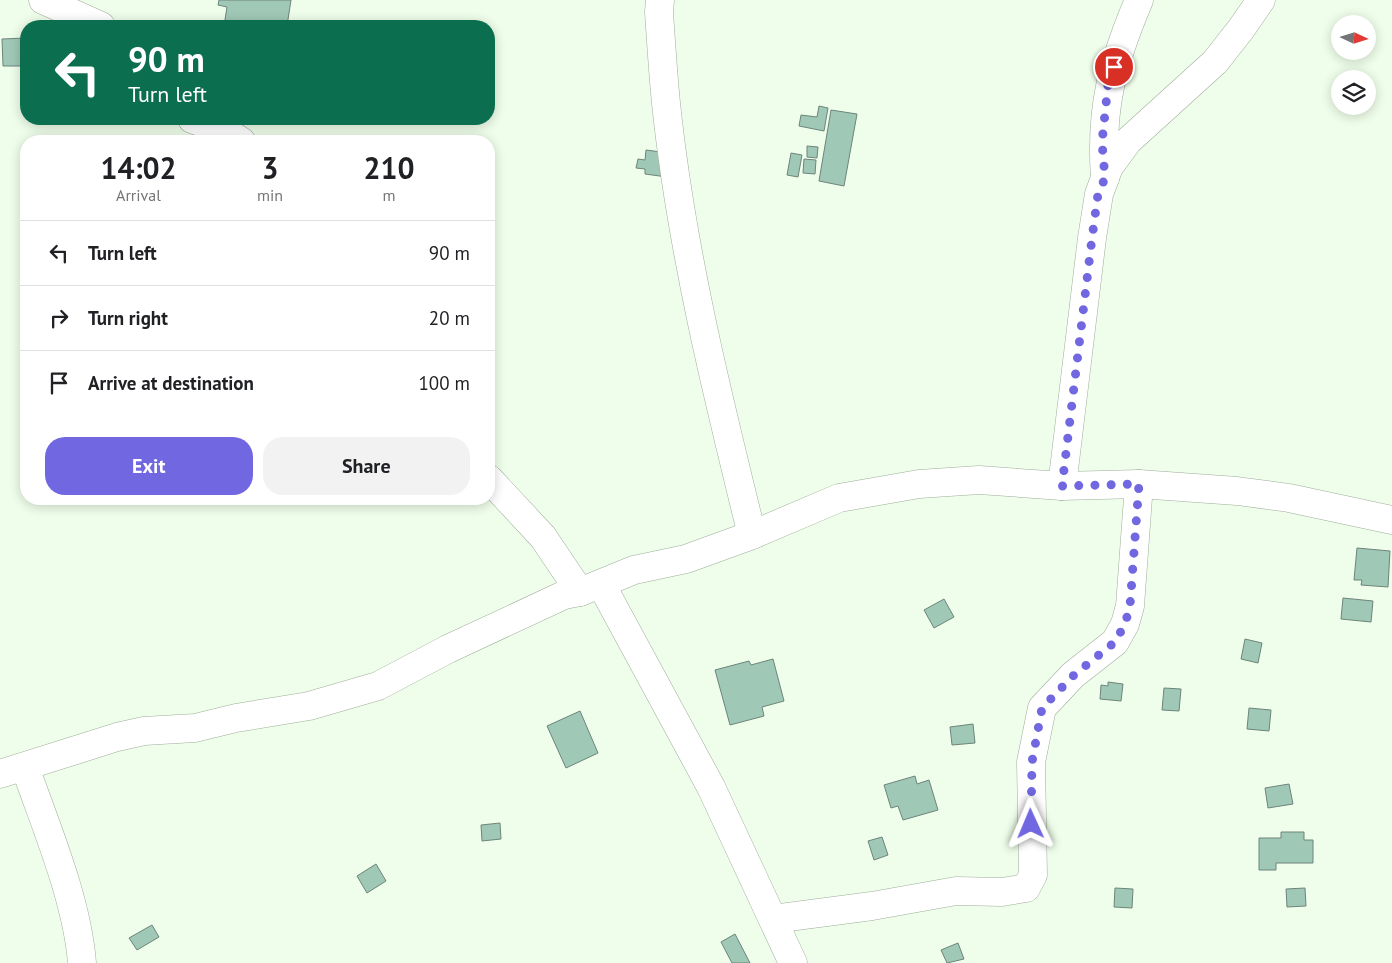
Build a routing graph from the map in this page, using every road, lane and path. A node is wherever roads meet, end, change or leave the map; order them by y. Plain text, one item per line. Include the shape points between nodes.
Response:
1 (43, 0) edge
2 (660, 0) edge
3 (1139, 0) edge
4 (1260, 0) edge
5 (88, 20) edge
6 (208, 125) edge
7 (231, 135) edge
8 (1105, 178) junction
9 (1139, 484) junction
10 (495, 485) edge
11 (1062, 486) junction
12 (1392, 520) edge
13 (752, 535) junction
14 (590, 588) junction
15 (13, 770) edge
16 (773, 919) junction
17 (82, 963) edge
18 (793, 963) edge

1 - 5 street
2 - 13 street via 666,104 685,227 718,399
3 - 8 street via 1108,85 1102,142
4 - 8 street via 1215,62 1128,142 1109,167
6 - 7 street
8 - 11 street via 1098,194
9 - 11 street
9 - 12 street via 1272,496
9 - 16 street via 1130,606 1125,624 1115,642 1074,675 1042,708 1032,762 1033,875 1026,888 1002,892 956,891
10 - 14 street
11 - 13 street via 979,480 919,484 839,498
13 - 14 street via 686,559 634,570
14 - 15 street via 564,595 378,686 309,706 195,728 144,731 117,737
14 - 16 street via 711,787
15 - 17 street via 64,878
16 - 18 street

